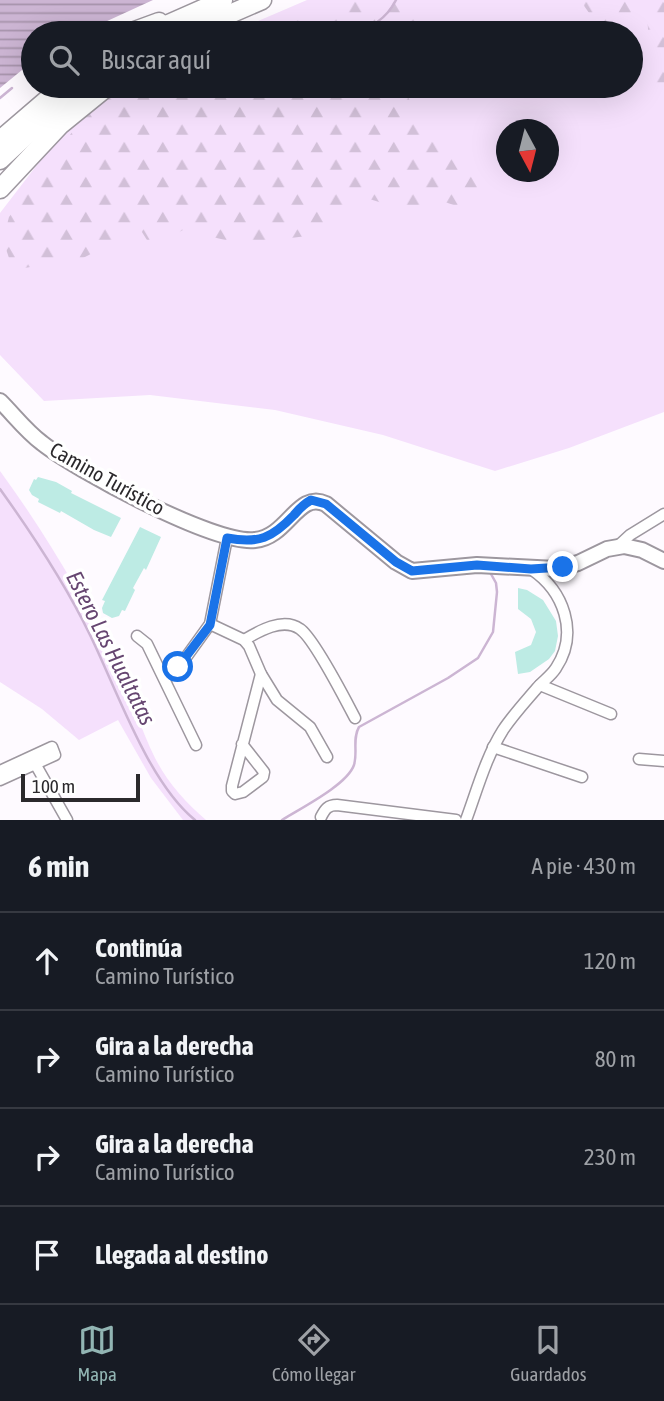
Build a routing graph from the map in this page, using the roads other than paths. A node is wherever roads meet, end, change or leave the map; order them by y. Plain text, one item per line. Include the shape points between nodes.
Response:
1 (223, 0) edge
2 (262, 0) edge
3 (199, 21) edge
4 (206, 21) edge
5 (29, 98) edge
6 (49, 98) edge
7 (74, 98) edge
8 (93, 98) edge
9 (0, 123) edge
10 (0, 139) edge
11 (0, 160) edge
12 (0, 189) edge
13 (2, 402) edge
14 (664, 514) edge
15 (227, 538) junction
16 (617, 547) junction
17 (664, 561) edge
18 (547, 574) junction
19 (210, 625) junction
20 (137, 636) dead end
21 (243, 640) junction
22 (261, 674) junction
23 (164, 677) junction
24 (540, 685) junction
25 (611, 714) dead end
26 (355, 718) dead end
27 (242, 744) junction
28 (196, 745) dead end
29 (493, 747) junction
30 (327, 757) dead end
31 (639, 759) dead end
32 (33, 761) junction
33 (664, 761) edge
34 (0, 771) edge
35 (582, 777) dead end
36 (0, 780) edge
37 (321, 817) dead end
38 (410, 817) edge
39 (67, 820) edge
40 (456, 820) edge
41 (466, 820) edge

1 - 3 highway
2 - 4 highway
5 - 9 highway
6 - 10 highway
7 - 11 highway
8 - 12 highway
13 - 15 main road, Camino Turístico via 37,439 78,467
14 - 16 street, Camino Turístico
15 - 18 main road, Camino Turístico via 254,541 270,536 314,500 326,504 412,571 477,565
15 - 19 street
16 - 17 main road via 637,548
16 - 18 main road, Camino Turístico
18 - 24 street via 563,606 568,629 561,660
19 - 21 street
19 - 23 street via 174,674
20 - 23 street via 147,643
21 - 22 street
21 - 26 street via 276,625 300,628
22 - 27 street
22 - 30 street via 278,699 310,727
23 - 28 street
24 - 25 street
24 - 29 street
27 - 27 street via 232,786 234,794 243,792 264,772
29 - 35 street
29 - 41 street
31 - 33 street
32 - 34 street
32 - 36 street
32 - 39 street
37 - 38 street via 331,805 337,805
38 - 40 street

